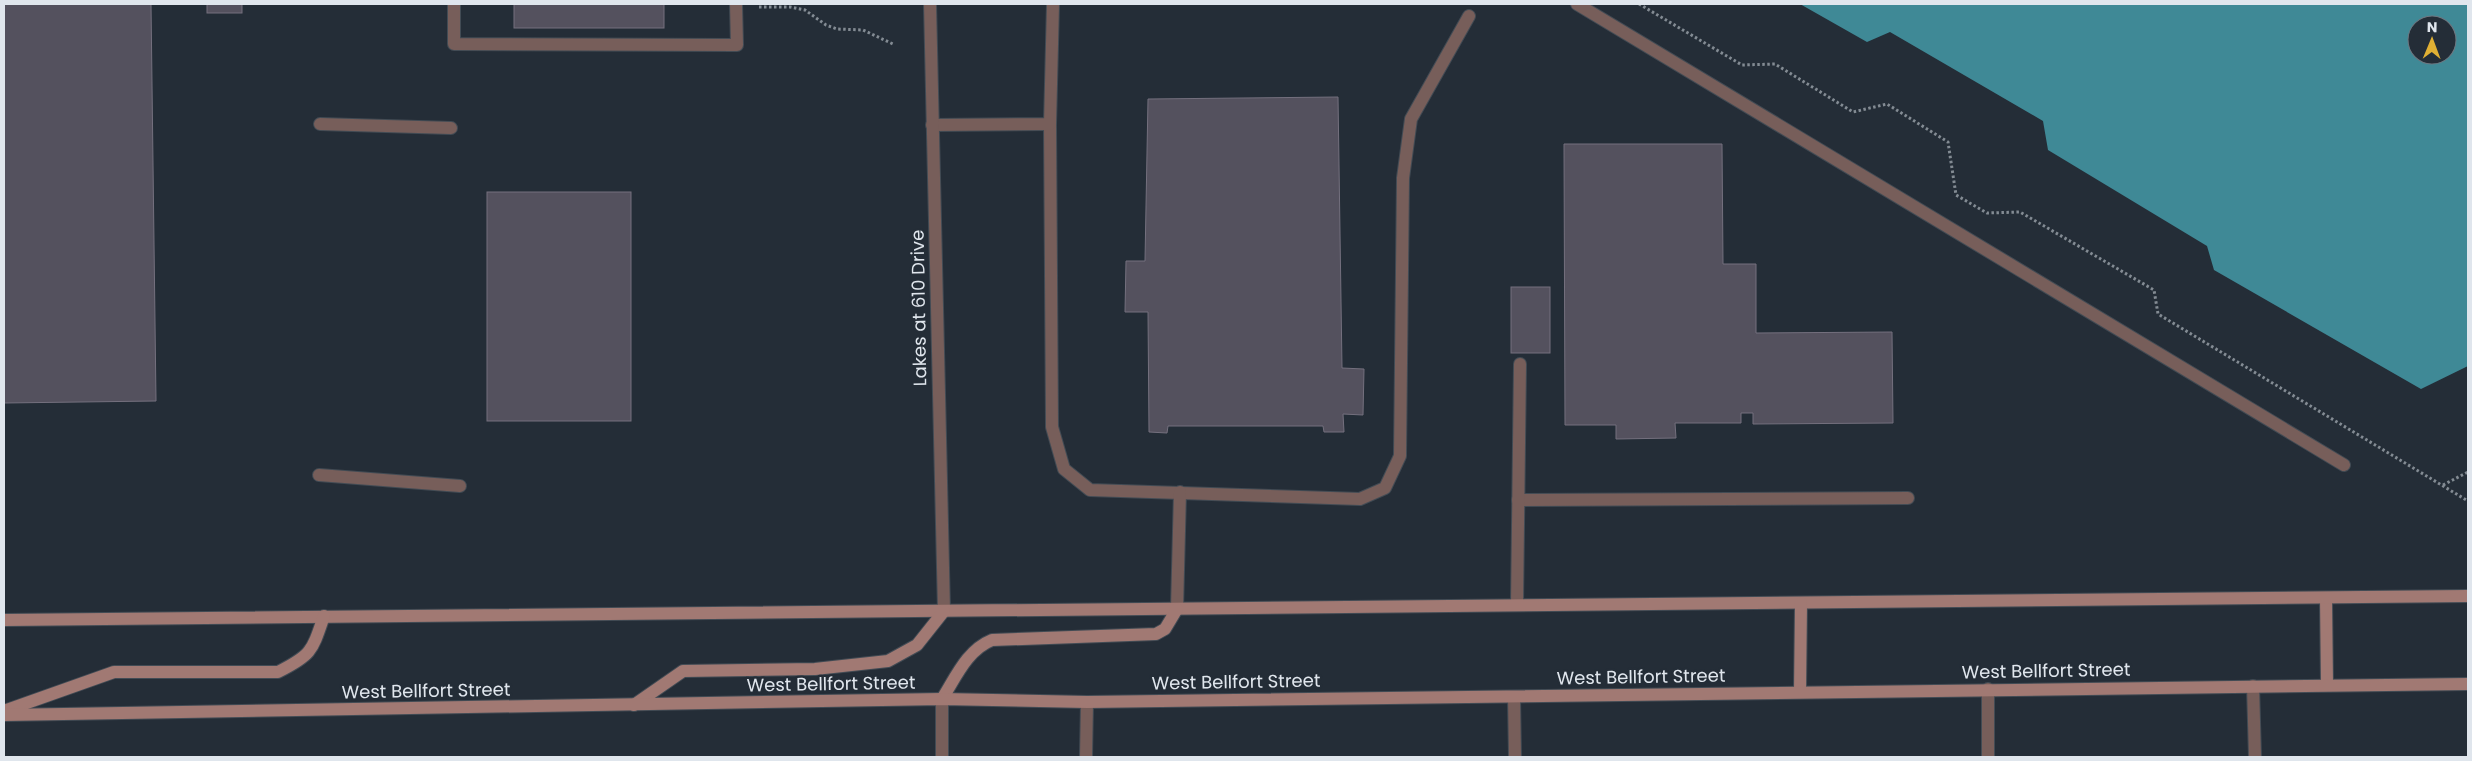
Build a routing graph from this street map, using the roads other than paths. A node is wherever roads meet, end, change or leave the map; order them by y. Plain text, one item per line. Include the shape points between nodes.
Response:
1 (454, 4) edge
2 (930, 4) edge
3 (1053, 4) edge
4 (1577, 4) edge
5 (736, 6) edge
6 (1469, 16) dead end
7 (320, 124) dead end
8 (1050, 124) junction
9 (932, 125) junction
10 (451, 128) dead end
11 (1520, 364) dead end
12 (2344, 464) dead end
13 (319, 475) dead end
14 (460, 486) dead end
15 (1180, 492) junction
16 (1908, 498) dead end
17 (1518, 500) junction
18 (2468, 596) edge
19 (2326, 598) junction
20 (1801, 603) junction
21 (1517, 605) junction
22 (1177, 609) junction
23 (944, 611) junction
24 (324, 616) junction
25 (4, 620) edge
26 (2468, 684) edge
27 (2327, 685) junction
28 (2253, 686) junction
29 (1988, 690) junction
30 (1800, 692) junction
31 (1514, 697) junction
32 (942, 699) junction
33 (1086, 702) junction
34 (634, 705) junction
35 (4, 710) edge
36 (4, 715) edge
37 (942, 757) edge
38 (1086, 757) edge
39 (1515, 757) edge
40 (1988, 757) edge
41 (2255, 757) edge

1 - 5 street via 454,44 737,45
2 - 9 street, Lakes at 610 Drive
3 - 8 street
4 - 12 street
6 - 15 street via 1412,119 1403,178 1400,456 1385,488 1360,499
7 - 10 street
8 - 9 street
8 - 15 street via 1052,427 1064,469 1090,490
9 - 23 street, Lakes at 610 Drive
11 - 17 street
13 - 14 street
15 - 22 street
16 - 17 street
17 - 21 street
18 - 19 main road
19 - 20 main road
19 - 27 main road
20 - 21 main road
20 - 30 main road
21 - 22 main road
22 - 23 main road
22 - 32 main road via 1166,629 1156,634 992,640 981,644 972,652
23 - 24 main road
23 - 34 main road via 917,645 888,661 815,669 683,672
24 - 25 main road
24 - 35 main road via 314,647 302,660 278,672 114,672
26 - 27 main road, West Bellfort Street
27 - 28 main road, West Bellfort Street
28 - 29 main road, West Bellfort Street
28 - 41 street
29 - 30 main road, West Bellfort Street
29 - 40 street
30 - 31 main road, West Bellfort Street
31 - 33 main road, West Bellfort Street
31 - 39 street
32 - 33 main road, West Bellfort Street
32 - 34 main road, West Bellfort Street
32 - 37 street
33 - 38 street
34 - 36 main road, West Bellfort Street

